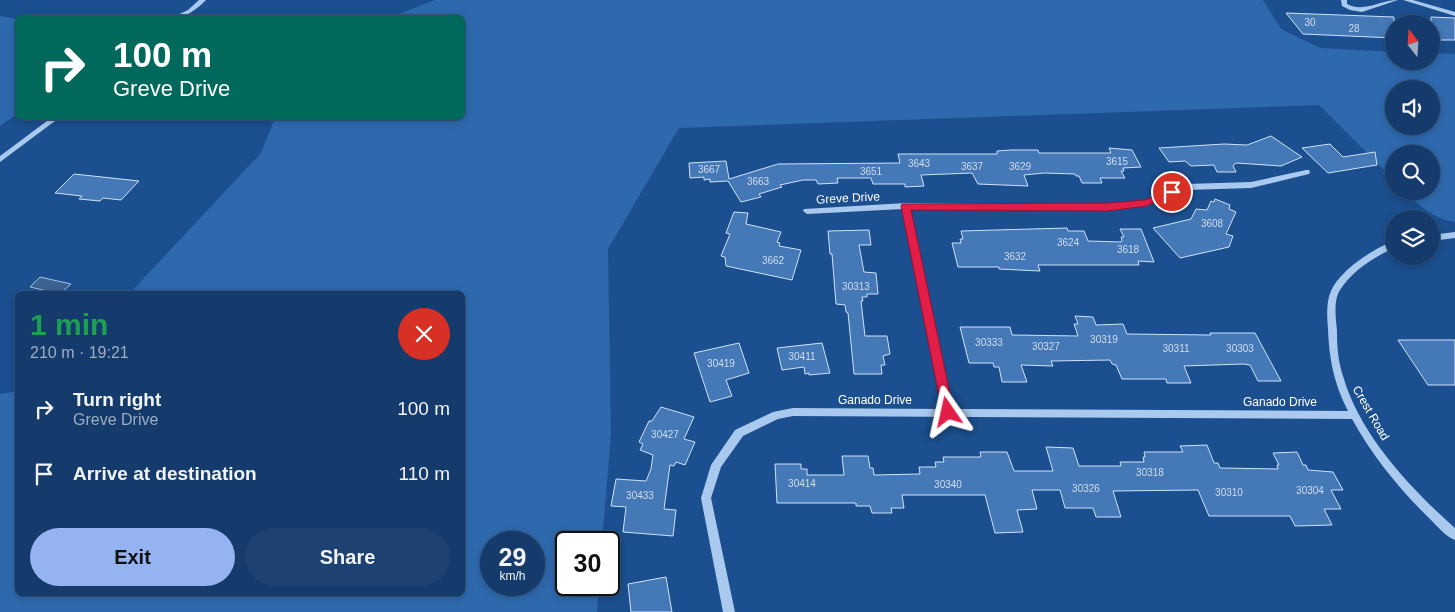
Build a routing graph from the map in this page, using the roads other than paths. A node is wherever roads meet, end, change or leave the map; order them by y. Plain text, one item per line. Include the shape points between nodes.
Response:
1 (203, 0) edge
2 (1344, 0) edge
3 (1395, 0) edge
4 (1406, 0) edge
5 (1455, 14) edge
6 (181, 15) edge
7 (53, 120) edge
8 (0, 160) edge
9 (1306, 172) dead end
10 (1186, 187) joint
11 (906, 206) junction
12 (807, 211) dead end
13 (1455, 235) edge
14 (1440, 237) edge
15 (1385, 248) edge
16 (948, 412) junction
17 (1355, 415) junction
18 (1455, 535) edge
19 (729, 612) edge

1 - 6 lane
2 - 3 street via 1344,5 1357,10
4 - 5 street
7 - 8 lane
9 - 10 lane via 1251,185
10 - 11 street, Greve Drive via 1146,203 1108,207
11 - 12 street, Greve Drive
11 - 16 street
13 - 14 street
15 - 17 street, Crest Road via 1369,256 1350,272 1335,291 1332,351 1340,384
16 - 17 street, Ganado Drive
16 - 19 street, Ganado Drive via 793,412 776,415 739,433 716,465 706,498
17 - 18 street, Crest Road via 1409,491

